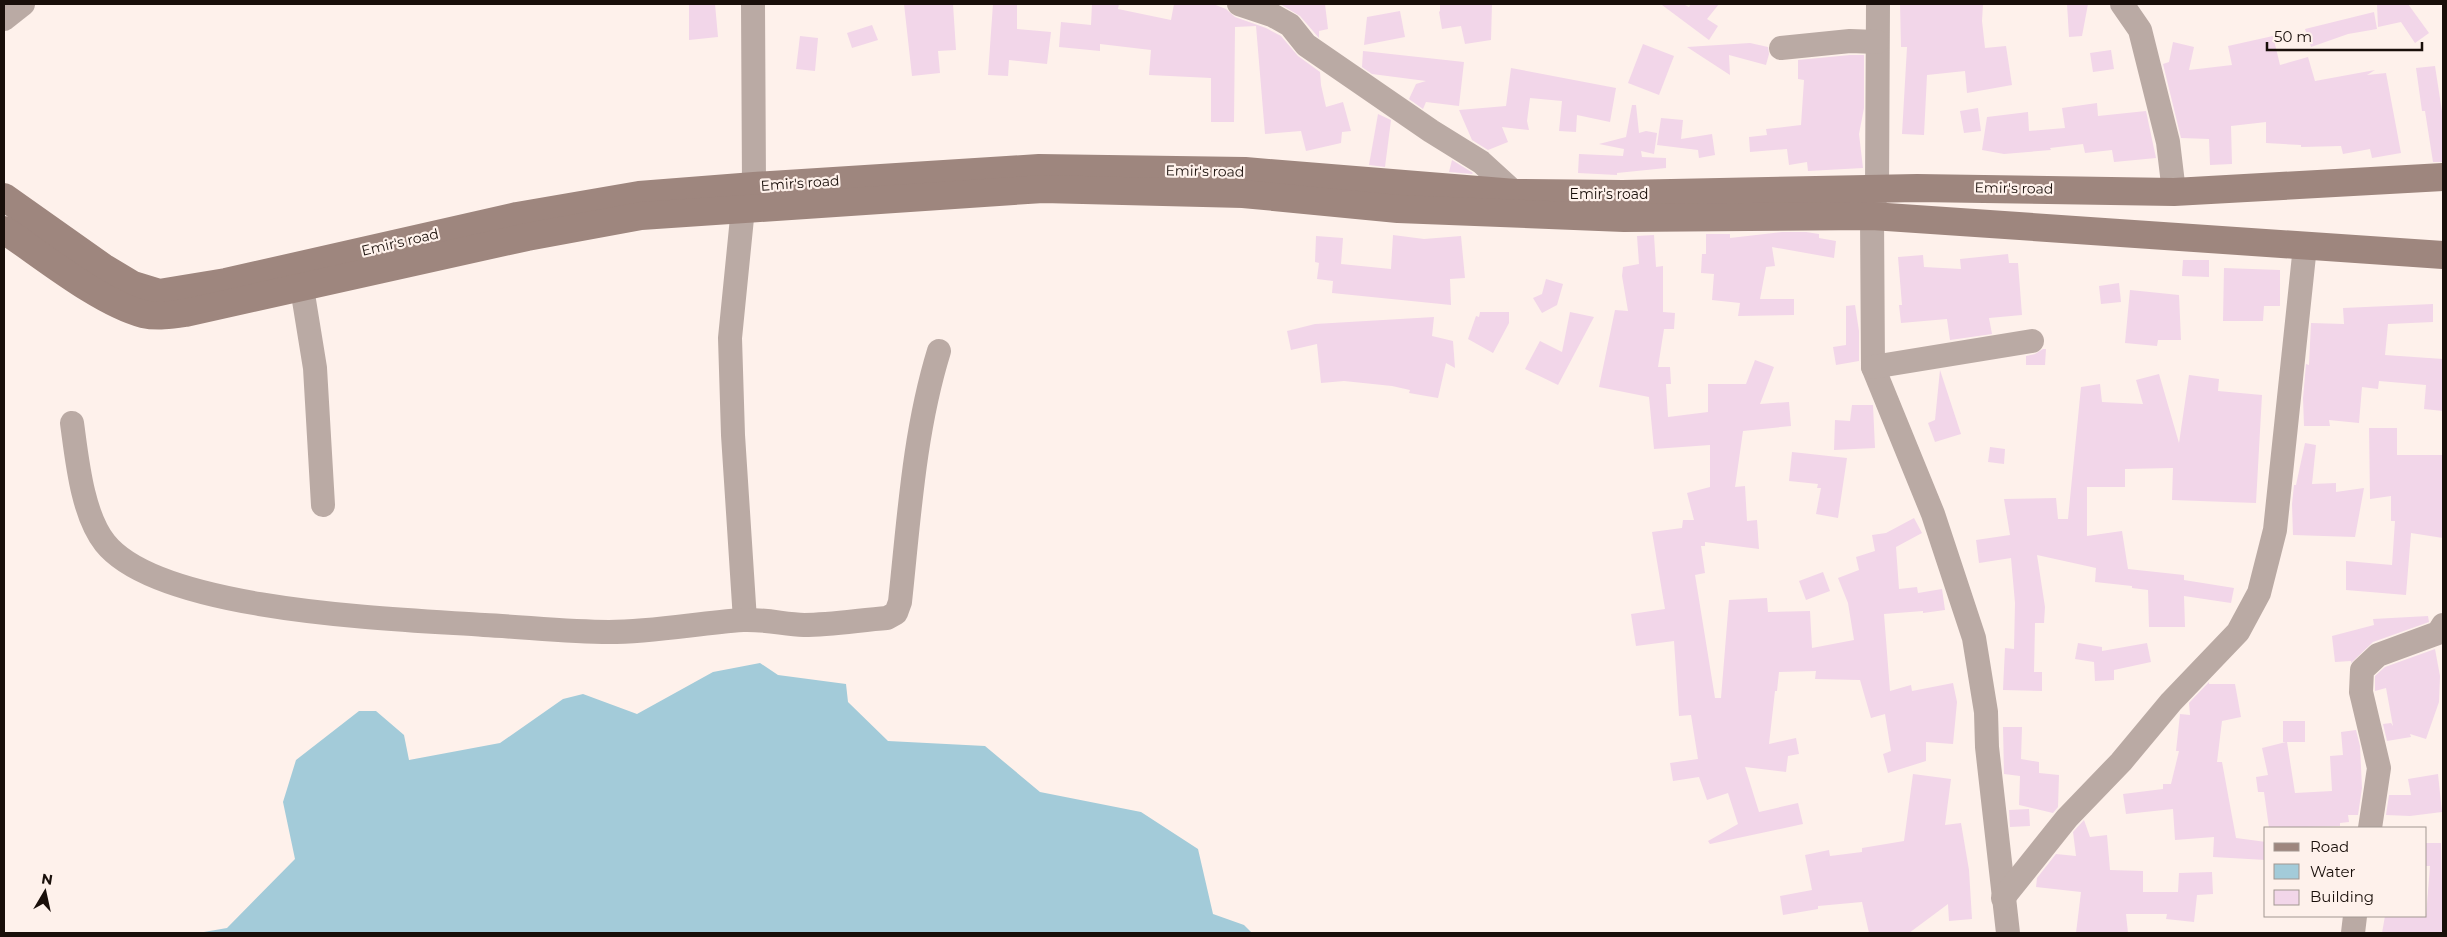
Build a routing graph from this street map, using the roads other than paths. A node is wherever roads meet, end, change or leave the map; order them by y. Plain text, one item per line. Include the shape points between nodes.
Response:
1 (24, 4) edge
2 (753, 4) edge
3 (1239, 4) edge
4 (1878, 4) edge
5 (2122, 4) edge
6 (4, 18) edge
7 (1878, 42) junction
8 (1781, 48) dead end
9 (2443, 177) edge
10 (1877, 188) junction
11 (2174, 192) junction
12 (1516, 193) junction
13 (4, 197) edge
14 (749, 197) junction
15 (1872, 216) junction
16 (4, 230) edge
17 (2305, 246) junction
18 (2443, 255) edge
19 (302, 288) junction
20 (2032, 341) dead end
21 (939, 351) dead end
22 (1872, 367) junction
23 (72, 423) dead end
24 (323, 505) dead end
25 (745, 620) junction
26 (2443, 625) edge
27 (2370, 827) edge
28 (2003, 898) junction
29 (2356, 917) edge
30 (2008, 933) edge
31 (2352, 933) edge

1 - 6 street
2 - 14 street
3 - 12 street via 1290,25 1306,45 1481,162
4 - 7 street
5 - 11 street via 2140,30 2168,142
7 - 8 street via 1850,41
7 - 10 street
9 - 11 main road, Emir's road
10 - 11 main road, Emir's road
10 - 12 main road, Emir's road
10 - 15 street
12 - 14 main road, Emir's road via 1245,171 1039,168
13 - 14 main road, Emir's road via 103,267 133,285 159,293 226,282 517,216 639,195
14 - 15 main road, Emir's road via 1044,189 1242,194 1398,209 1624,218
14 - 19 main road, Emir's road via 527,237
14 - 25 street via 730,338
15 - 17 main road, Emir's road
15 - 22 street
16 - 19 main road, Emir's road via 116,304 144,314 185,313
17 - 18 main road, Emir's road
17 - 28 street via 2276,530 2259,593 2238,632 2067,818
19 - 24 street via 315,368
20 - 22 street
21 - 25 street via 916,451 900,602 896,613 887,618 806,625
22 - 28 street via 1933,514 1974,638 1986,712
23 - 25 street via 80,479 89,512 104,543 134,568 174,584 255,604 341,615 439,622 608,632 673,629
26 - 27 street via 2438,633 2378,655 2362,670 2361,692 2379,768
28 - 30 street
29 - 31 street

